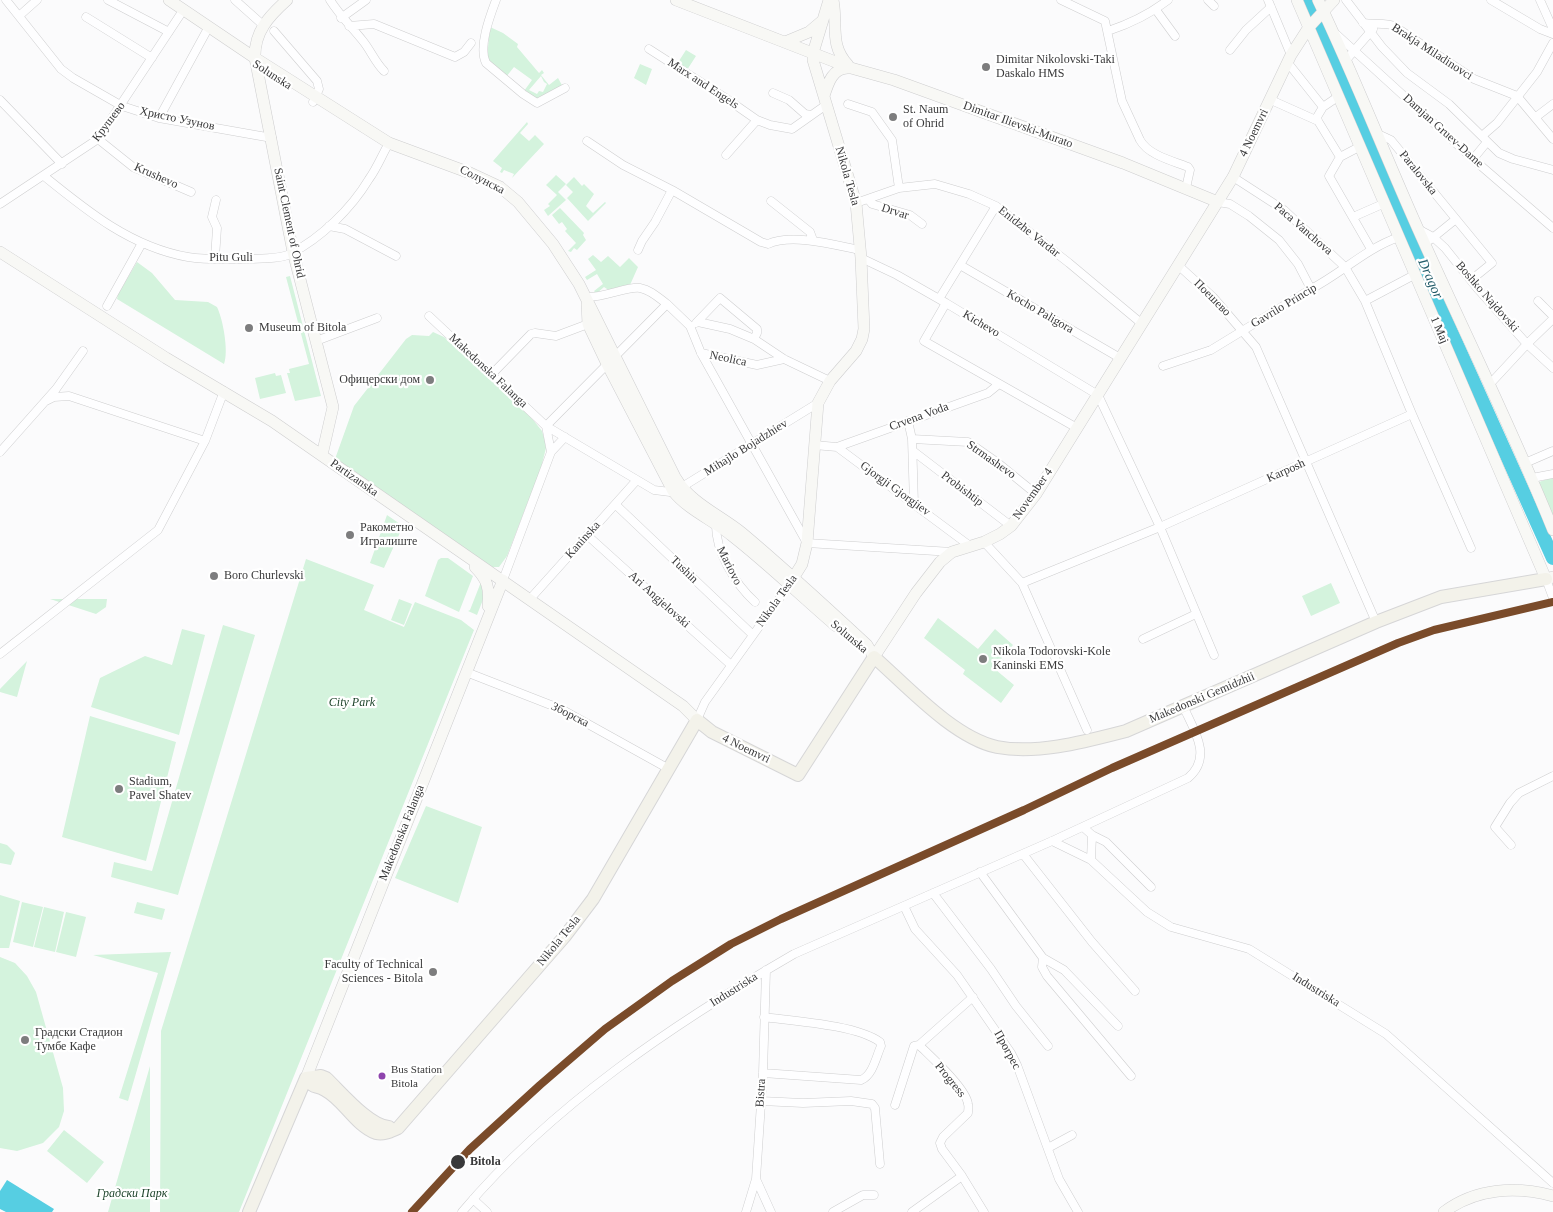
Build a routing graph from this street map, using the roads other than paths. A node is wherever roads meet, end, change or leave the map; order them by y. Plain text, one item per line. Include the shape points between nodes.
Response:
1 (6, 0) edge
2 (37, 0) edge
3 (108, 0) edge
4 (160, 0) edge
5 (169, 0) edge
6 (235, 0) edge
7 (287, 0) edge
8 (330, 0) edge
9 (366, 0) edge
10 (496, 0) edge
11 (676, 0) edge
12 (829, 0) edge
13 (833, 0) edge
14 (1061, 0) edge
15 (1168, 0) edge
16 (1297, 0) edge
17 (1318, 0) edge
18 (1334, 0) edge
19 (1346, 0) edge
20 (1491, 0) edge
21 (1540, 0) edge
22 (1269, 4) edge
23 (1156, 10) junction
24 (1324, 12) junction
25 (180, 15) junction
26 (19, 16) junction
27 (86, 18) dead end
28 (342, 18) junction
29 (823, 20) junction
30 (1363, 23) junction
31 (263, 25) junction
32 (1376, 25) junction
33 (349, 26) junction
34 (1309, 26) junction
35 (1551, 26) edge
36 (1540, 29) junction
37 (274, 31) dead end
38 (1108, 31) junction
39 (169, 32) junction
40 (206, 32) junction
41 (1370, 33) junction
42 (1553, 34) edge
43 (1175, 36) dead end
44 (785, 42) junction
45 (470, 43) dead end
46 (1553, 44) edge
47 (649, 49) dead end
48 (1230, 50) dead end
49 (813, 53) junction
50 (1350, 56) junction
51 (152, 58) junction
52 (1289, 59) junction
53 (256, 61) junction
54 (851, 68) junction
55 (384, 71) dead end
56 (565, 88) dead end
57 (773, 93) dead end
58 (1339, 96) junction
59 (1517, 96) junction
60 (315, 99) junction
61 (0, 100) edge
62 (825, 100) junction
63 (1270, 100) junction
64 (848, 104) dead end
65 (1553, 104) edge
66 (122, 106) junction
67 (1323, 107) junction
68 (811, 116) junction
69 (1536, 117) junction
70 (158, 118) junction
71 (757, 120) junction
72 (1318, 121) junction
73 (1376, 133) junction
74 (272, 138) junction
75 (98, 139) junction
76 (1484, 139) junction
77 (1553, 140) edge
78 (587, 141) dead end
79 (387, 146) junction
80 (1360, 146) junction
81 (726, 155) dead end
82 (1340, 157) junction
83 (1473, 158) junction
84 (62, 164) junction
85 (1553, 170) edge
86 (44, 176) junction
87 (1233, 176) junction
88 (899, 188) junction
89 (1186, 188) junction
90 (672, 190) junction
91 (191, 192) dead end
92 (216, 200) dead end
93 (771, 201) dead end
94 (862, 201) junction
95 (1218, 202) junction
96 (1385, 203) junction
97 (0, 204) edge
98 (996, 206) junction
99 (1353, 217) junction
100 (1456, 219) junction
101 (922, 224) dead end
102 (328, 226) junction
103 (1553, 228) edge
104 (1399, 237) junction
105 (813, 240) junction
106 (1429, 241) junction
107 (142, 243) junction
108 (1371, 249) junction
109 (638, 250) dead end
110 (0, 252) edge
111 (293, 252) junction
112 (860, 254) junction
113 (396, 256) dead end
114 (215, 258) junction
115 (960, 265) junction
116 (1179, 266) junction
117 (1345, 267) junction
118 (1416, 274) junction
119 (1471, 280) junction
120 (1311, 289) junction
121 (586, 297) junction
122 (943, 301) junction
123 (1365, 301) junction
124 (1538, 301) dead end
125 (668, 304) junction
126 (107, 306) dead end
127 (429, 316) dead end
128 (377, 318) dead end
129 (1553, 318) edge
130 (698, 322) junction
131 (588, 324) junction
132 (1140, 324) junction
133 (690, 326) junction
134 (1244, 331) junction
135 (754, 339) junction
136 (316, 341) junction
137 (1527, 344) junction
138 (83, 351) dead end
139 (701, 353) junction
140 (1120, 358) junction
141 (784, 359) junction
142 (611, 360) junction
143 (1163, 366) dead end
144 (1553, 368) edge
145 (492, 374) junction
146 (830, 381) junction
147 (999, 384) junction
148 (1489, 385) junction
149 (224, 391) junction
150 (1098, 395) junction
151 (46, 401) junction
152 (818, 403) junction
153 (1412, 414) junction
154 (908, 420) junction
155 (546, 426) junction
156 (1078, 428) junction
157 (565, 437) junction
158 (912, 439) junction
159 (205, 441) junction
160 (752, 444) junction
161 (814, 445) junction
162 (837, 447) junction
163 (913, 451) junction
164 (1553, 451) edge
165 (0, 452) edge
166 (551, 452) junction
167 (322, 455) junction
168 (1306, 462) junction
169 (1525, 463) junction
170 (1553, 474) edge
171 (1532, 478) junction
172 (636, 481) junction
173 (678, 489) junction
174 (1036, 494) junction
175 (914, 504) junction
176 (616, 505) junction
177 (716, 523) junction
178 (1011, 526) junction
179 (1160, 526) junction
180 (1553, 530) edge
181 (587, 535) junction
182 (984, 542) junction
183 (808, 543) junction
184 (970, 546) junction
185 (1471, 548) dead end
186 (458, 550) junction
187 (952, 552) junction
188 (1550, 578) edge
189 (503, 580) junction
190 (792, 582) junction
191 (1022, 583) junction
192 (1553, 598) edge
193 (530, 599) junction
194 (755, 602) dead end
195 (1196, 614) junction
196 (487, 618) junction
197 (1376, 622) junction
198 (753, 635) junction
199 (1143, 639) dead end
200 (0, 654) edge
201 (1214, 655) dead end
202 (874, 657) junction
203 (731, 665) junction
204 (466, 672) junction
205 (1183, 706) junction
206 (697, 720) junction
207 (1087, 730) dead end
208 (669, 769) junction
209 (1553, 776) edge
210 (1083, 826) junction
211 (1092, 835) junction
212 (1052, 841) junction
213 (1511, 845) dead end
214 (1023, 854) junction
215 (1091, 860) junction
216 (980, 872) junction
217 (1151, 887) dead end
218 (933, 893) junction
219 (904, 906) junction
220 (1043, 958) junction
221 (766, 970) junction
222 (1135, 991) dead end
223 (973, 997) junction
224 (764, 1017) junction
225 (1118, 1026) dead end
226 (919, 1045) junction
227 (1048, 1046) dead end
228 (763, 1073) junction
229 (1131, 1076) dead end
230 (306, 1078) junction
231 (761, 1101) junction
232 (895, 1105) dead end
233 (1072, 1136) dead end
234 (1048, 1148) junction
235 (880, 1164) dead end
236 (962, 1176) junction
237 (756, 1179) junction
238 (1553, 1182) edge
239 (874, 1195) dead end
240 (1553, 1196) edge
241 (473, 1199) junction
242 (249, 1212) edge
243 (462, 1212) edge
244 (487, 1212) edge
245 (746, 1212) edge
246 (771, 1212) edge
247 (833, 1212) edge
248 (912, 1212) edge
249 (984, 1212) edge
250 (1078, 1212) edge
251 (1444, 1212) edge

1 - 26 street, Христо Узунов
2 - 26 street
3 - 39 street
4 - 25 street, Solunska
5 - 53 street
6 - 31 street
7 - 31 street, Saint Clement of Ohrid
8 - 28 street
9 - 28 street
10 - 56 street via 486,34 486,63 537,102
11 - 44 street, Dimitar Ilievski-Murato
12 - 29 street, Nikola Tesla
13 - 54 street via 838,52
14 - 38 street via 1105,21
15 - 23 street
16 - 34 street, 1 Maj
17 - 24 street, 1 Maj
18 - 24 street, 4 Noemvri
19 - 30 street
20 - 36 street
21 - 35 street
22 - 48 street
22 - 52 street
23 - 38 street
23 - 43 street
24 - 34 street, 4 Noemvri
24 - 50 street, 1 Maj
25 - 39 street, Крушево
25 - 40 street, Solunska
26 - 66 street, Христо Узунов via 61,69
27 - 51 street
28 - 33 street
29 - 44 street via 809,32
29 - 49 street, Nikola Tesla
30 - 32 street, Brakja Miladinovci
30 - 41 street
31 - 53 street, Saint Clement of Ohrid via 257,39
32 - 41 street, Brakja Miladinovci
32 - 59 street, Brakja Miladinovci via 1394,26 1474,79
33 - 45 street via 374,24 455,57
33 - 55 street
34 - 52 street, 4 Noemvri
34 - 58 street, 1 Maj
35 - 36 street
36 - 42 street
37 - 60 street via 318,81 320,87
38 - 89 street via 1122,101 1140,140 1154,153 1188,167
39 - 51 street, Крушево
40 - 53 street, Solunska
40 - 70 street
41 - 50 street, Brakja Miladinovci
41 - 76 street via 1407,73 1449,104
44 - 49 street, Dimitar Ilievski-Murato
46 - 59 street via 1538,72
47 - 71 street, Marx and Engels
49 - 54 street, Dimitar Ilievski-Murato
49 - 62 street, Nikola Tesla
50 - 73 street, 1 Maj
50 - 83 street, Damjan Gruev-Dame
51 - 66 street, Крушево
52 - 63 street, 4 Noemvri
52 - 67 street
53 - 60 street, Солунска
53 - 74 street, Saint Clement of Ohrid
54 - 62 street via 840,68 834,73
54 - 89 street, Dimitar Ilievski-Murato via 894,80
57 - 68 street
58 - 67 street
58 - 80 street, 1 Maj
59 - 69 street, Brakja Miladinovci
59 - 76 street
60 - 79 street, Солунска
61 - 84 street
62 - 68 street, Marx and Engels
62 - 94 street, Nikola Tesla
63 - 72 street
63 - 87 street, 4 Noemvri
64 - 88 street via 872,112 892,140
65 - 69 street
66 - 70 street, Христо Узунов
66 - 75 street, Крушево
67 - 72 street via 1316,117
68 - 71 street, Marx and Engels via 790,129
69 - 77 street, Brakja Miladinovci
70 - 74 street, Христо Узунов
71 - 81 street
72 - 82 street
73 - 100 street, Paralovska via 1391,140
73 - 106 street, 1 Maj via 1418,229
74 - 111 street, Saint Clement of Ohrid
75 - 84 street, Крушево
75 - 91 street, Krushevo via 133,167
76 - 83 street
76 - 85 street via 1499,153
78 - 90 street, Kichevo via 623,165
79 - 102 street, Pitu Guli via 358,195
79 - 121 street, Солунска via 470,172 507,193 525,209 549,239
80 - 82 street
80 - 96 street, 1 Maj
82 - 99 street via 1329,176
83 - 103 street, Damjan Gruev-Dame
84 - 86 street, Крушево
86 - 97 street, Крушево
86 - 107 street, Pitu Guli via 94,216
87 - 95 street, 4 Noemvri
87 - 117 street, Paca Vanchova via 1284,210
88 - 94 street, Enidzhe Vardar
88 - 98 street, Enidzhe Vardar via 935,184
89 - 95 street, Dimitar Ilievski-Murato
90 - 105 street, Kichevo via 761,242
90 - 109 street
92 - 114 street via 212,217 217,228
93 - 105 street via 810,232
94 - 101 street, Drvar via 910,215
94 - 112 street, Nikola Tesla
95 - 116 street, November 4
95 - 120 street via 1230,204 1250,216 1279,240 1298,264
96 - 99 street
96 - 104 street, 1 Maj
98 - 115 street
98 - 132 street, Enidzhe Vardar
99 - 108 street
100 - 106 street
100 - 119 street, Paralovska via 1492,264
102 - 111 street, Pitu Guli
102 - 113 street via 345,229
104 - 108 street, Gavrilo Princip
104 - 118 street, 1 Maj
105 - 112 street, Kichevo
106 - 119 street, Boshko Najdovski via 1445,248
106 - 148 street, 1 Maj
107 - 114 street, Pitu Guli via 188,257
107 - 126 street
108 - 117 street, Gavrilo Princip
110 - 149 street, Partizanska via 158,353
111 - 114 street, Pitu Guli via 270,258
111 - 136 street, Saint Clement of Ohrid
112 - 122 street, Kichevo
112 - 146 street, Nikola Tesla via 862,339
115 - 122 street
115 - 140 street, Kocho Paligora
116 - 132 street, November 4
116 - 134 street, Поешево
117 - 120 street, Gavrilo Princip
117 - 123 street, Paca Vanchova
118 - 123 street
118 - 188 street, 1 Maj via 1463,387
119 - 137 street, Boshko Najdovski
120 - 134 street, Gavrilo Princip
121 - 125 street via 640,288
121 - 131 street, Solunska
121 - 142 street, Solunska
122 - 147 street via 924,341
122 - 150 street, Kichevo
123 - 153 street, Paca Vanchova
124 - 129 street
125 - 133 street
125 - 142 street
127 - 145 street, Makedonska Falanga
128 - 136 street
129 - 137 street
130 - 133 street
130 - 135 street
130 - 135 street via 720,298 757,328
131 - 142 street, Solunska
131 - 145 street via 556,336 531,334
132 - 140 street, November 4
133 - 139 street
134 - 143 street, Gavrilo Princip via 1211,350
134 - 168 street, Поешево via 1256,347
135 - 141 street
136 - 167 street, Saint Clement of Ohrid via 333,407
137 - 144 street, Boshko Najdovski
137 - 148 street
138 - 151 street
139 - 141 street, Neolica via 757,365
139 - 160 street
140 - 150 street, November 4
141 - 146 street
142 - 155 street
142 - 173 street, Solunska
145 - 155 street, Makedonska Falanga
146 - 152 street, Nikola Tesla
147 - 154 street, Crvena Voda via 988,393
147 - 156 street
148 - 169 street, 1 Maj
149 - 159 street
149 - 167 street, Partizanska
150 - 156 street, November 4
150 - 179 street
151 - 159 street via 69,396
151 - 165 street
152 - 160 street, Mihajlo Bojadzhiev
152 - 161 street, Nikola Tesla
153 - 168 street, Karposh
153 - 185 street, Paca Vanchova
154 - 158 street
154 - 162 street, Crvena Voda
155 - 157 street, Makedonska Falanga
155 - 166 street
156 - 174 street, November 4
157 - 166 street, Makedonska Falanga
157 - 172 street
158 - 163 street
158 - 174 street, Strmashevo via 968,442
159 - 200 street via 158,530
160 - 173 street, Mihajlo Bojadzhiev
160 - 183 street
161 - 162 street
161 - 183 street, Nikola Tesla
162 - 175 street, Gjorgji Gjorgjiev
163 - 175 street
163 - 178 street, Probishtip
164 - 169 street
166 - 189 street, Makedonska Falanga
167 - 186 street, Partizanska
168 - 179 street, Karposh
168 - 197 street, Поешево
169 - 171 street, 1 Maj
170 - 171 street
171 - 180 street, 1 Maj
172 - 173 street via 654,490
172 - 176 street, Kaninska
173 - 177 street, Solunska via 683,502
173 - 190 street, Solunska via 740,531
174 - 178 street, November 4
175 - 184 street, Gjorgji Gjorgjiev
176 - 181 street, Kaninska
176 - 198 street, Tushin
177 - 190 street, Solunska
177 - 194 street, Mariovo via 718,543 733,577
178 - 182 street, November 4
179 - 191 street, Karposh
179 - 195 street
181 - 193 street, Kaninska
181 - 203 street, Ari Angjelovski
182 - 184 street, November 4
182 - 191 street
183 - 187 street
183 - 190 street, Nikola Tesla
184 - 187 street, November 4
186 - 189 street, Partizanska
186 - 196 street via 488,583
187 - 202 street, November 4 via 934,568
188 - 192 street
188 - 197 main road, Makedonski Gemidzhii via 1441,597
189 - 193 street, Partizanska
189 - 196 street, Makedonska Falanga
190 - 198 street, Nikola Tesla
190 - 202 street, Solunska via 862,650
191 - 207 street
193 - 206 street, Partizanska via 683,706
195 - 199 street
195 - 201 street
196 - 204 street, Makedonska Falanga
197 - 205 main road, Makedonski Gemidzhii
198 - 203 street, Nikola Tesla
202 - 205 main road, Makedonski Gemidzhii via 947,722 996,747 1043,747 1090,740 1126,731
202 - 206 main road, November 4 via 798,775 712,732
203 - 206 street, Nikola Tesla via 705,702
204 - 208 street, Зборска via 561,709
204 - 230 street, Makedonska Falanga
205 - 210 street, Industriska via 1200,748 1197,771
206 - 208 main road, Nikola Tesla
208 - 230 main road, Nikola Tesla via 593,899 565,936 398,1128 386,1134 367,1128 325,1090 313,1087
209 - 213 street via 1519,793 1495,827
210 - 211 street
210 - 212 street, Industriska
211 - 215 street
211 - 217 street via 1106,842
212 - 214 street, Industriska
212 - 215 street, Industriska
214 - 216 street, Industriska
214 - 222 street
215 - 238 street, Industriska via 1147,912 1170,927 1249,948 1386,1034
216 - 218 street, Industriska
216 - 220 street
218 - 219 street, Industriska
218 - 227 street
219 - 221 street, Industriska via 794,954
219 - 223 street, Прогрес via 915,929
220 - 225 street via 1064,970
220 - 229 street via 1042,967 1047,976
221 - 224 street, Bistra
221 - 241 street, Industriska via 628,1060 557,1117
223 - 226 street
223 - 234 street, Прогрес via 1014,1059
224 - 228 street, Bistra
224 - 228 street via 853,1030 876,1039 881,1046 870,1073 861,1080
226 - 232 street via 914,1046
226 - 236 street, Progress via 945,1071 968,1104 968,1112 940,1143
228 - 231 street, Bistra
230 - 242 main road, Makedonska Falanga
231 - 235 street via 872,1104
231 - 237 street, Bistra
233 - 234 street
234 - 250 street, Прогрес via 1059,1179
236 - 248 street
236 - 249 street, Progress
237 - 245 street
237 - 246 street, Bistra
239 - 247 street via 863,1195
240 - 251 street via 1504,1190 1482,1194
241 - 243 street, Industriska
241 - 244 street

